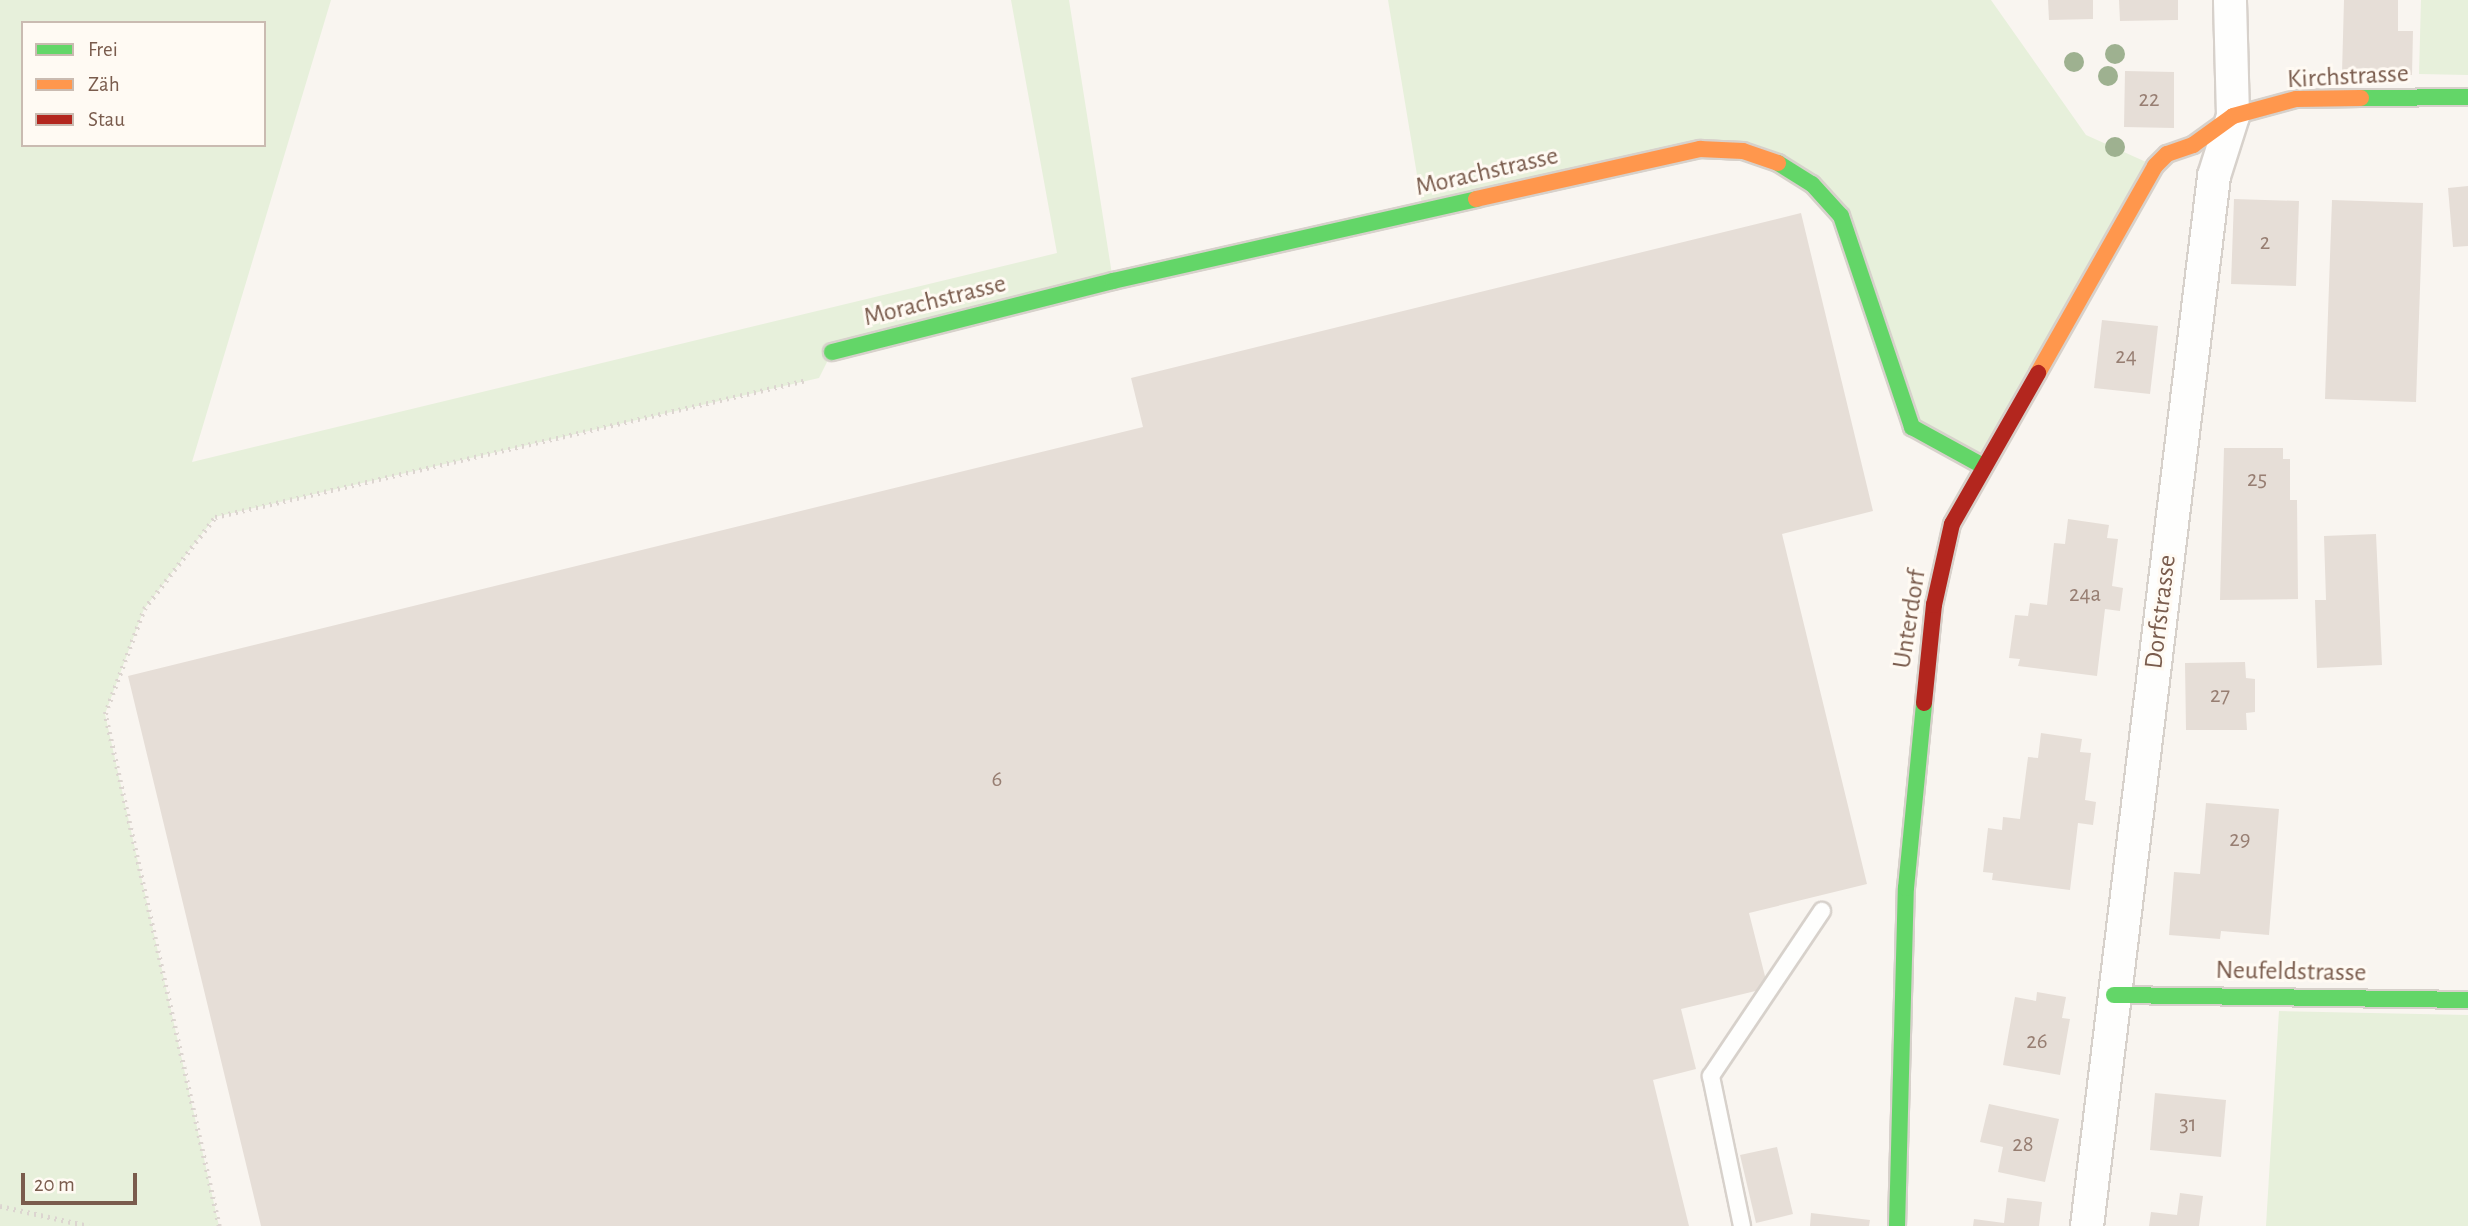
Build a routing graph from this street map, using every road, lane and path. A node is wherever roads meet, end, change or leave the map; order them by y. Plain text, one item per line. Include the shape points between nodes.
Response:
1 (2230, 0) edge
2 (2468, 97) edge
3 (2232, 116) junction
4 (832, 352) joint
5 (1983, 466) junction
6 (1822, 911) dead end
7 (2114, 995) junction
8 (2468, 1000) edge
9 (0, 1206) edge
10 (89, 1226) edge
11 (219, 1226) edge
12 (1742, 1226) edge
13 (1897, 1226) edge
14 (2087, 1226) edge

1 - 3 street, Dorfstrasse
2 - 3 street, Kirchstrasse via 2296,99
3 - 5 street, Unterdorf via 2155,166
3 - 7 street, Dorfstrasse via 2214,176
4 - 5 street, Morachstrasse via 1113,281 1700,149 1743,151 1779,163 1812,184 1842,216 1912,426
4 - 11 path via 818,378 215,517 144,608 105,714
5 - 13 street, Unterdorf via 1952,524 1934,605 1917,745 1905,902
6 - 12 lane via 1711,1076
7 - 8 street, Neufeldstrasse
7 - 14 street, Dorfstrasse
9 - 10 path

